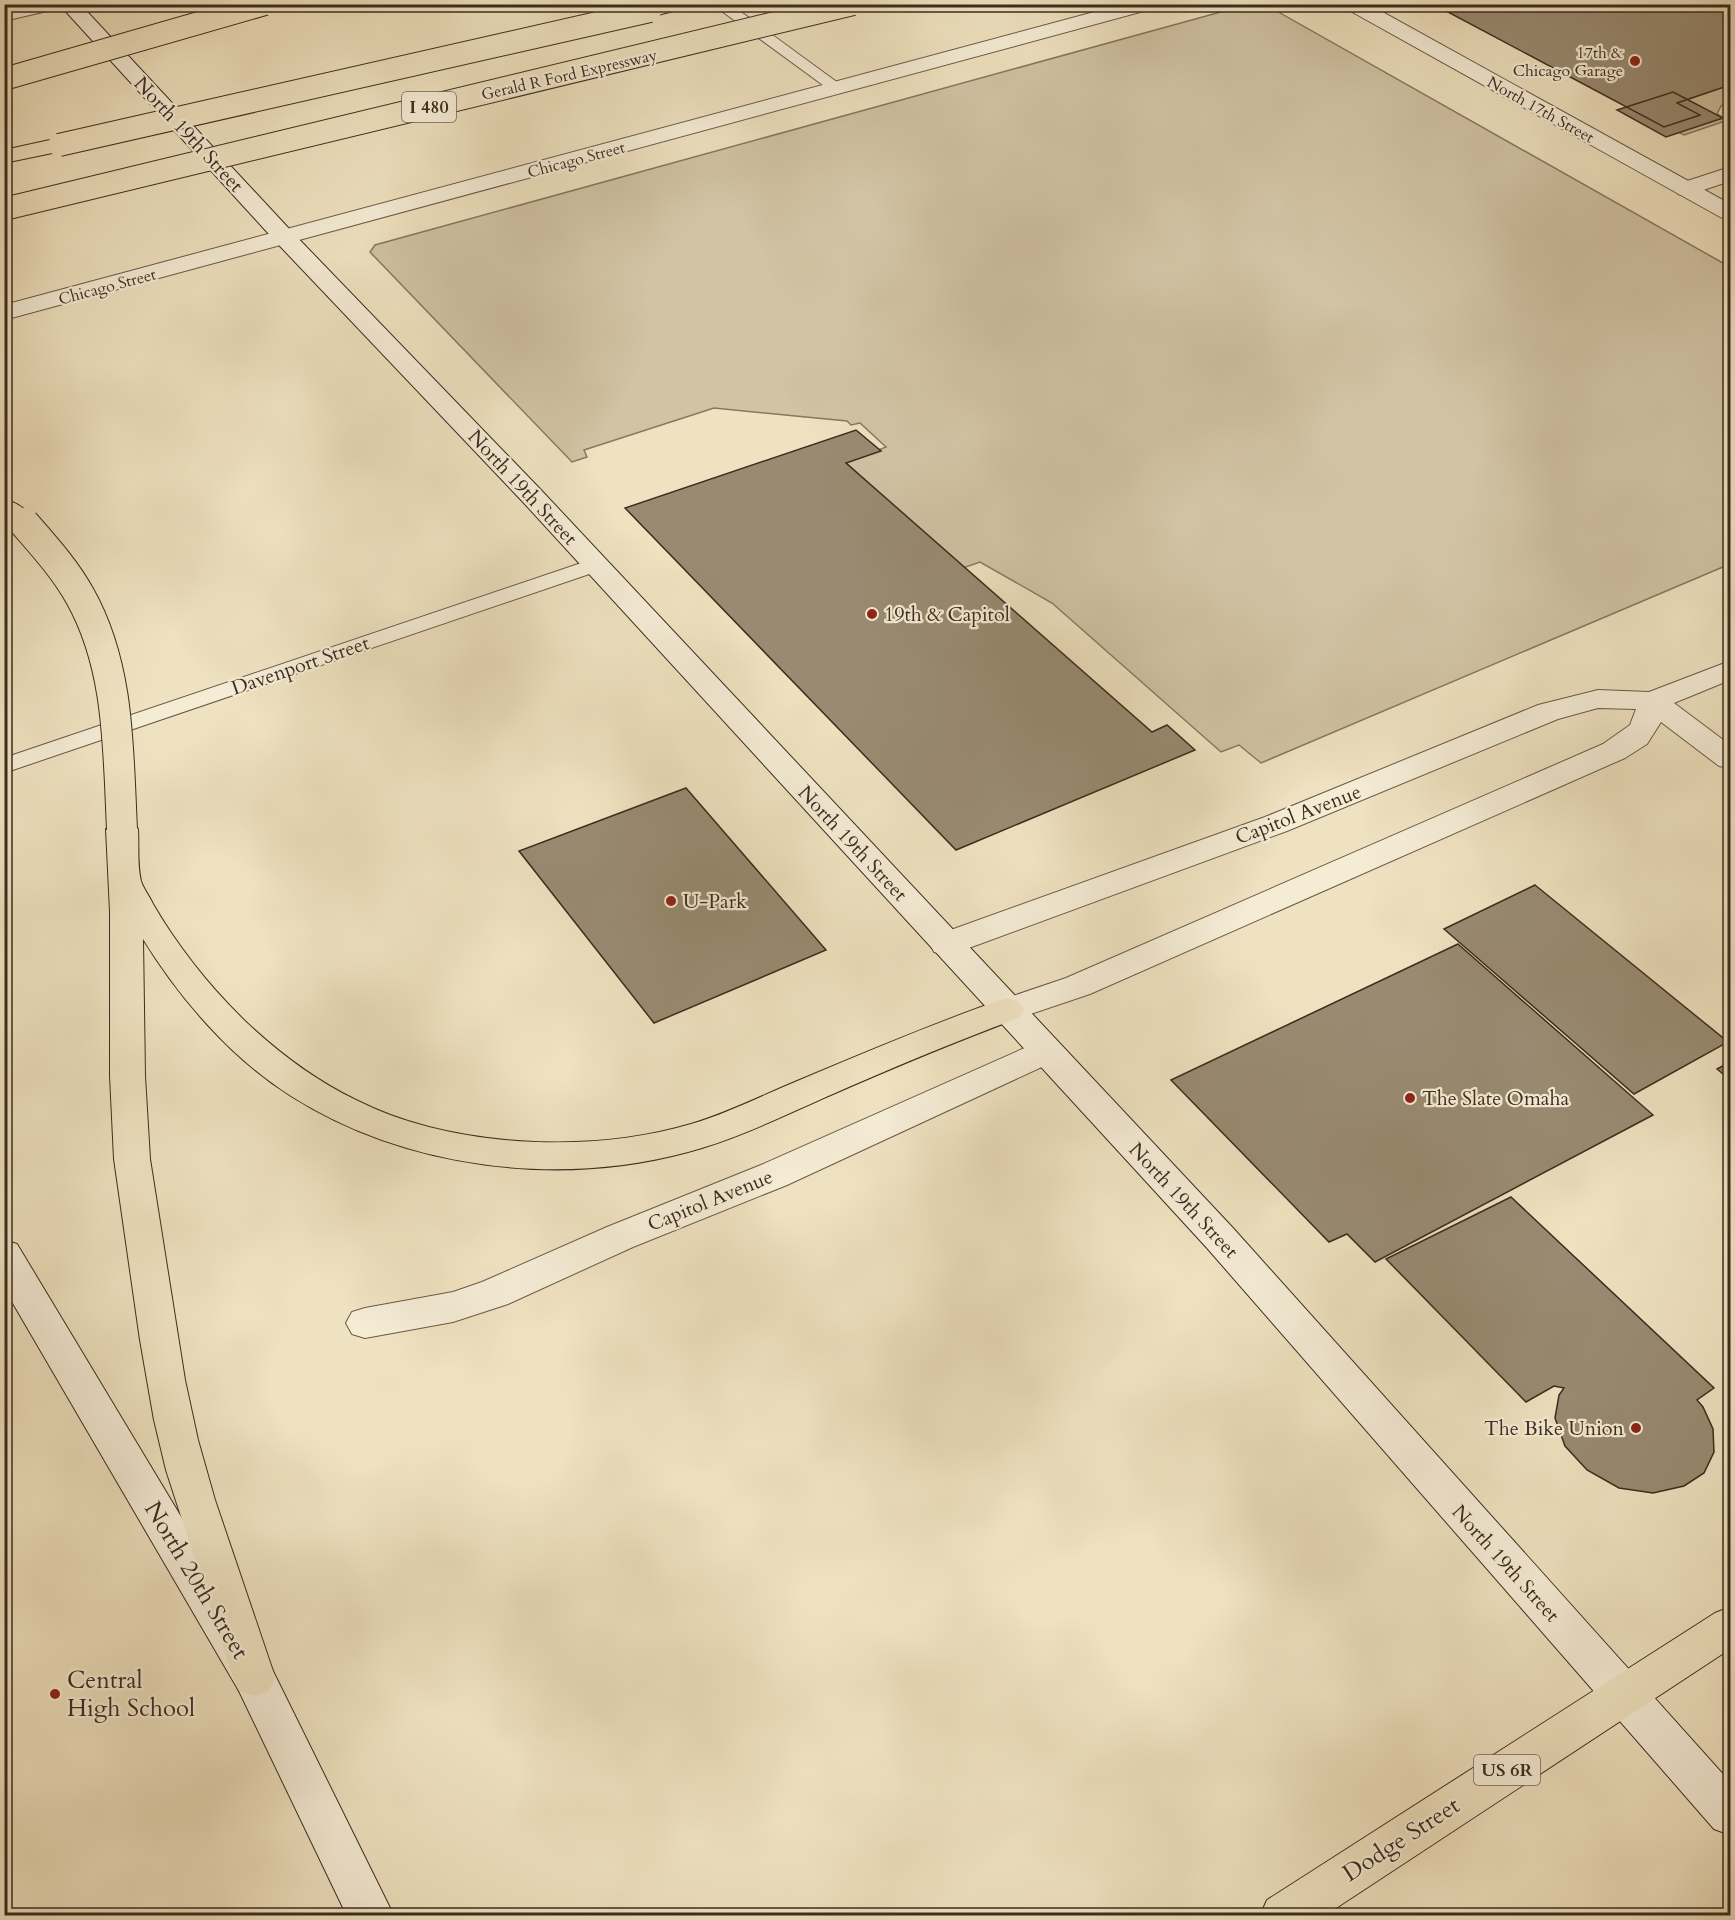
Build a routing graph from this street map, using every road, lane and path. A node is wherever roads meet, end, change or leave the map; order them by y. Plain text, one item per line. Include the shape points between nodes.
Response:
1 (53, 4) edge
2 (69, 4) edge
3 (266, 4) edge
4 (678, 4) edge
5 (720, 4) edge
6 (853, 4) edge
7 (1148, 4) edge
8 (1352, 4) edge
9 (4, 15) edge
10 (4, 79) edge
11 (837, 88) junction
12 (4, 157) edge
13 (1731, 174) edge
14 (1686, 189) junction
15 (4, 209) edge
16 (1731, 213) edge
17 (285, 238) junction
18 (4, 313) edge
19 (4, 507) edge
20 (596, 564) junction
21 (1731, 670) edge
22 (1652, 701) junction
23 (1731, 759) edge
24 (4, 766) edge
25 (127, 885) junction
26 (946, 944) junction
27 (1007, 1010) junction
28 (1046, 1051) junction
29 (4, 1254) edge
30 (365, 1323) dead end
31 (1731, 1626) edge
32 (254, 1677) junction
33 (1624, 1695) junction
34 (1731, 1814) edge
35 (371, 1916) edge
36 (1283, 1916) edge

1 - 9 street
2 - 17 street, North 19th Street
3 - 10 highway, bridge
4 - 12 highway, I 480, bridge
5 - 11 lane
6 - 15 highway, Gerald R Ford Expressway / I 480, bridge
7 - 11 street, Chicago Street
8 - 14 street, North 17th Street
11 - 17 street, Chicago Street
13 - 14 street
14 - 16 street, North 17th Street
17 - 18 street, Chicago Street
17 - 20 street, North 19th Street
19 - 25 highway, bridge via 65,568 97,628 116,705
20 - 24 lane, Davenport Street
20 - 26 street, North 19th Street
21 - 22 street, Capitol Avenue
22 - 23 street
22 - 26 street, Capitol Avenue via 1598,699 1548,712 1294,817
22 - 27 street via 1650,720 1631,741 1614,751 1078,986
25 - 27 highway via 151,930 198,992 255,1049 293,1080 370,1120 440,1141 490,1150 571,1157 637,1151 689,1138
25 - 32 highway via 125,1015 130,1135 162,1362 178,1441
26 - 27 street, North 19th Street
27 - 28 street, North 19th Street
28 - 30 street, Capitol Avenue via 774,1175 495,1293 453,1307
28 - 33 street, North 19th Street via 1220,1238
29 - 32 street, North 20th Street
31 - 33 highway, Dodge Street / US 6R
32 - 35 street, North 20th Street
33 - 34 street, North 19th Street
33 - 36 highway, Dodge Street / US 6R

